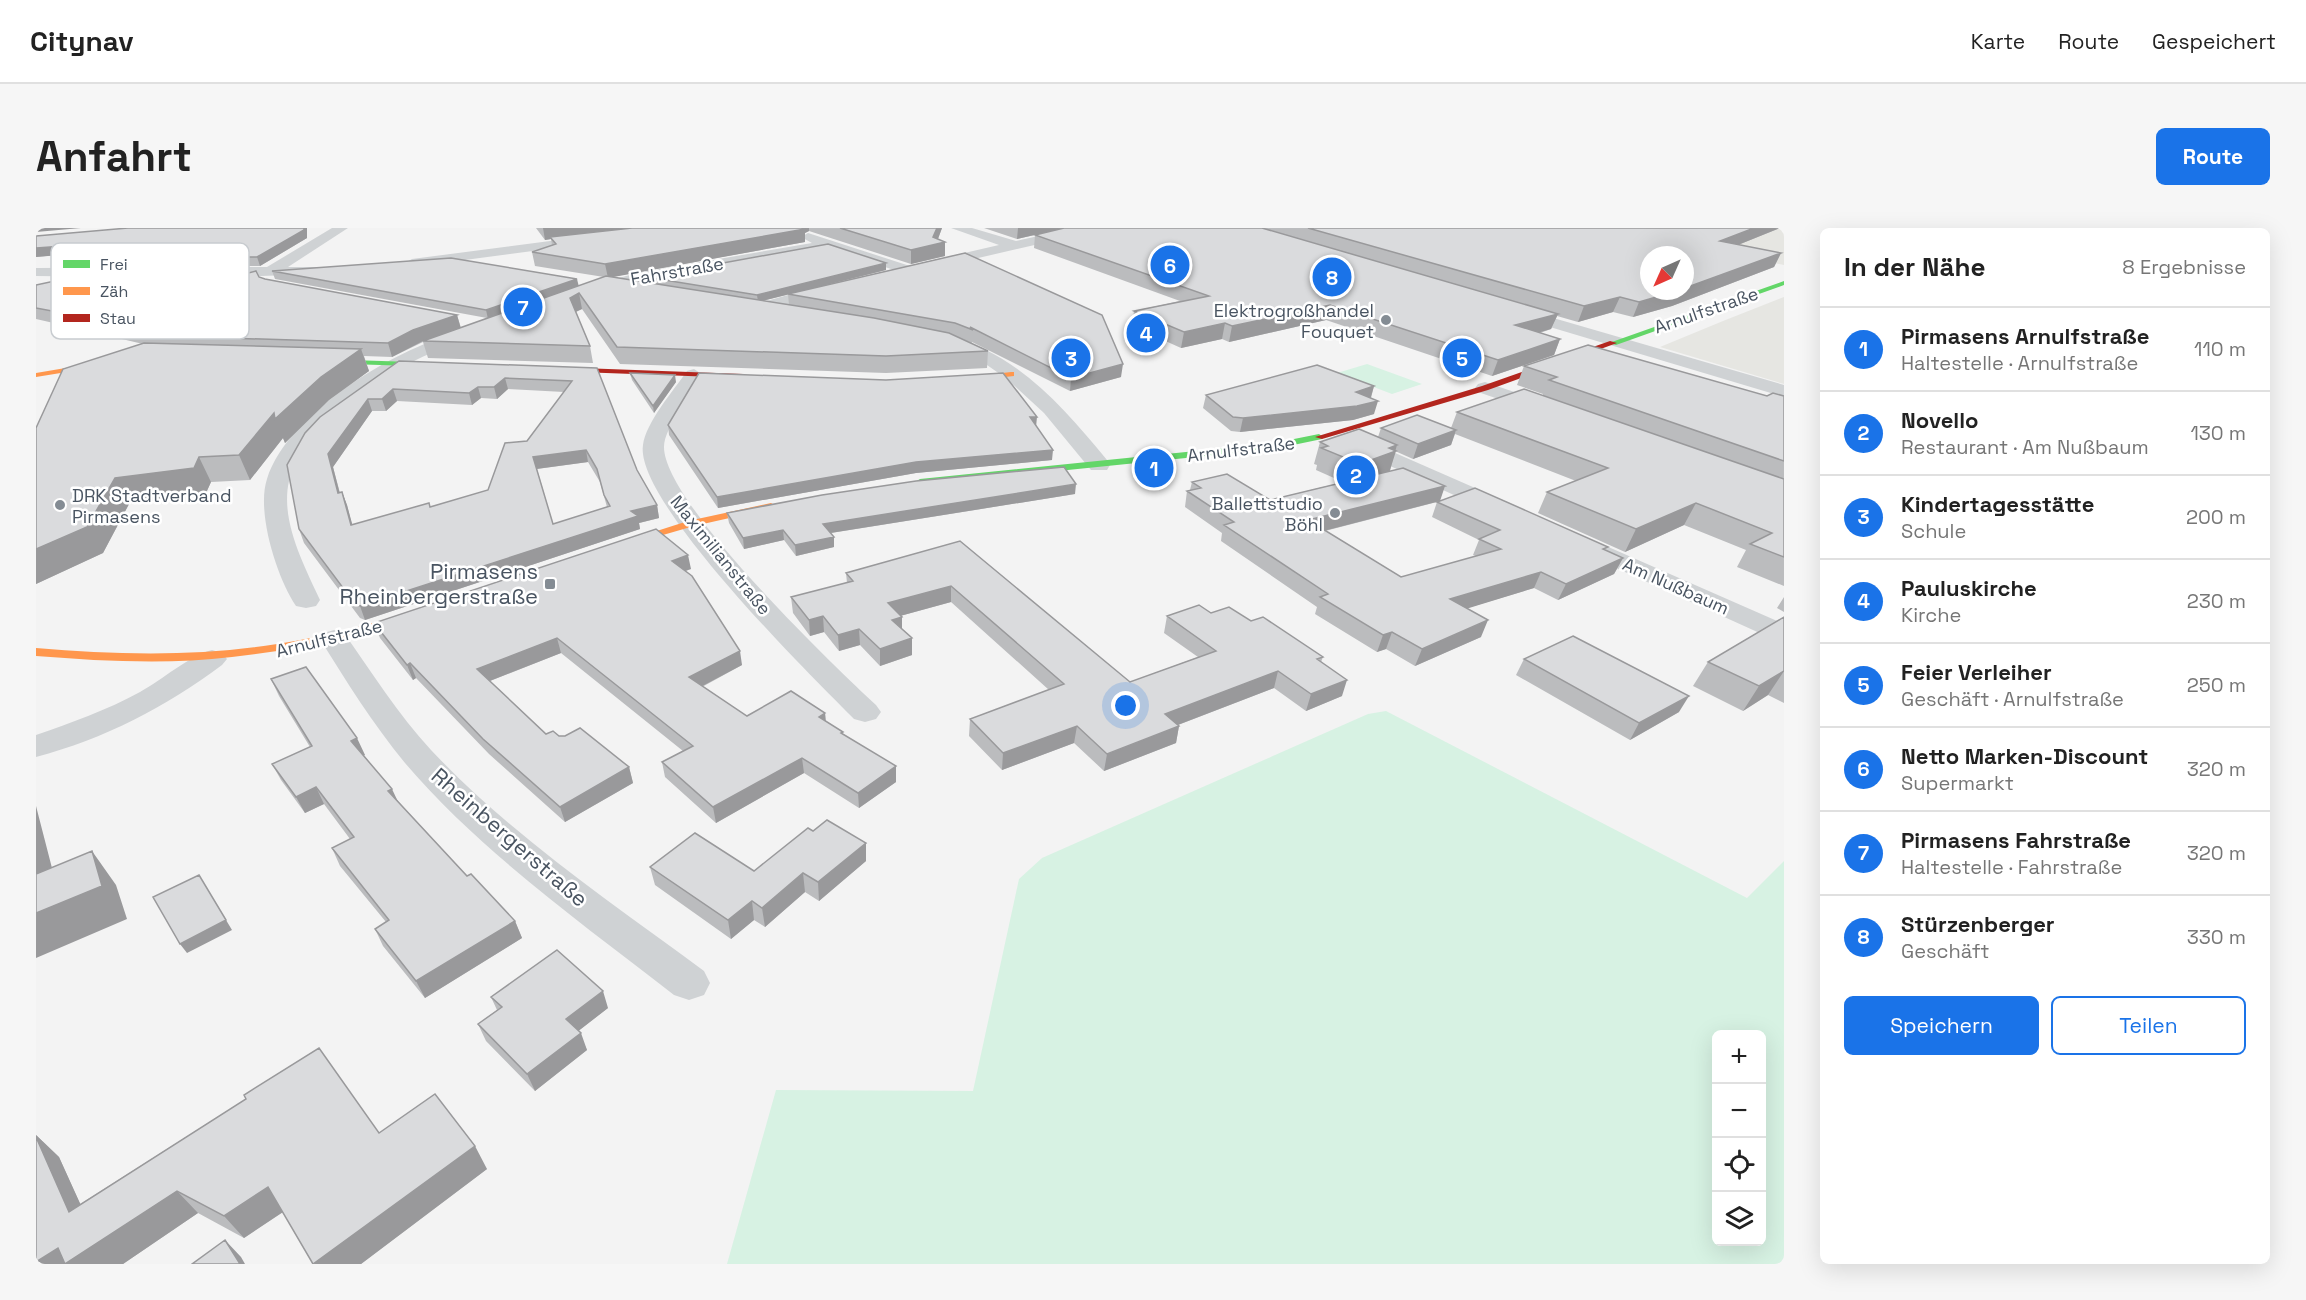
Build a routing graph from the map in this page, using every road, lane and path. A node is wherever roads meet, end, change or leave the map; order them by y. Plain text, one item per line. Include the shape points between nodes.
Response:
1 (341, 228) edge
2 (554, 228) edge
3 (958, 228) edge
4 (1091, 228) edge
5 (794, 232) edge
6 (616, 237) edge
7 (828, 244) junction
8 (547, 245) junction
9 (1015, 246) junction
10 (453, 260) junction
11 (526, 262) dead end
12 (399, 264) edge
13 (496, 267) edge
14 (340, 269) edge
15 (908, 270) junction
16 (36, 272) edge
17 (51, 272) edge
18 (249, 274) edge
19 (266, 274) junction
20 (885, 276) edge
21 (250, 282) joint
22 (1784, 283) edge
23 (850, 284) edge
24 (605, 285) junction
25 (573, 287) edge
26 (284, 288) edge
27 (652, 292) edge
28 (1496, 306) edge
29 (798, 315) edge
30 (455, 320) dead end
31 (928, 336) edge
32 (1618, 342) junction
33 (305, 360) edge
34 (121, 361) edge
35 (396, 363) junction
36 (456, 365) edge
37 (539, 368) edge
38 (1011, 374) junction
39 (36, 375) edge
40 (694, 375) junction
41 (753, 377) edge
42 (945, 380) edge
43 (1485, 387) junction
44 (1784, 391) edge
45 (1562, 416) edge
46 (1338, 434) junction
47 (1099, 465) junction
48 (905, 483) edge
49 (787, 502) edge
50 (1523, 517) edge
51 (692, 523) junction
52 (1556, 532) edge
53 (606, 549) edge
54 (306, 600) dead end
55 (434, 608) edge
56 (1784, 634) edge
57 (334, 639) junction
58 (36, 652) edge
59 (212, 659) junction
60 (865, 712) dead end
61 (36, 746) edge
62 (689, 983) dead end

1 - 19 street
2 - 8 street
3 - 9 street
4 - 9 street
5 - 7 street
6 - 8 street
7 - 15 street
7 - 24 street, Fahrstraße
8 - 10 street
8 - 11 street
9 - 15 street
10 - 12 street
10 - 13 street
14 - 19 street
15 - 20 street
16 - 17 street
18 - 19 street
19 - 21 street
21 - 26 street
22 - 32 street, Arnulfstraße
23 - 29 street via 752,307
24 - 25 street, Fahrstraße
24 - 27 street
28 - 32 street
30 - 35 street via 478,327
31 - 38 street via 968,348
32 - 43 street, Arnulfstraße
32 - 44 street
33 - 35 street
34 - 39 street
35 - 36 street
35 - 54 street via 316,423 299,441 277,479 283,543
37 - 40 street
38 - 42 street
38 - 47 street via 1038,393
40 - 41 street
40 - 51 street, Maximilianstraße via 653,446 654,464
43 - 45 street
43 - 46 street, Arnulfstraße
46 - 47 street, Arnulfstraße via 1274,446
46 - 50 street
47 - 48 street, Arnulfstraße
49 - 51 street
51 - 53 street
51 - 60 street, Maximilianstraße via 771,618
52 - 56 street, Am Nußbaum
55 - 57 street, Arnulfstraße
57 - 59 street, Arnulfstraße via 265,654
57 - 62 street, Rheinbergerstraße via 395,728 431,770 550,876
58 - 59 street, Arnulfstraße via 141,660
59 - 61 street via 141,706

